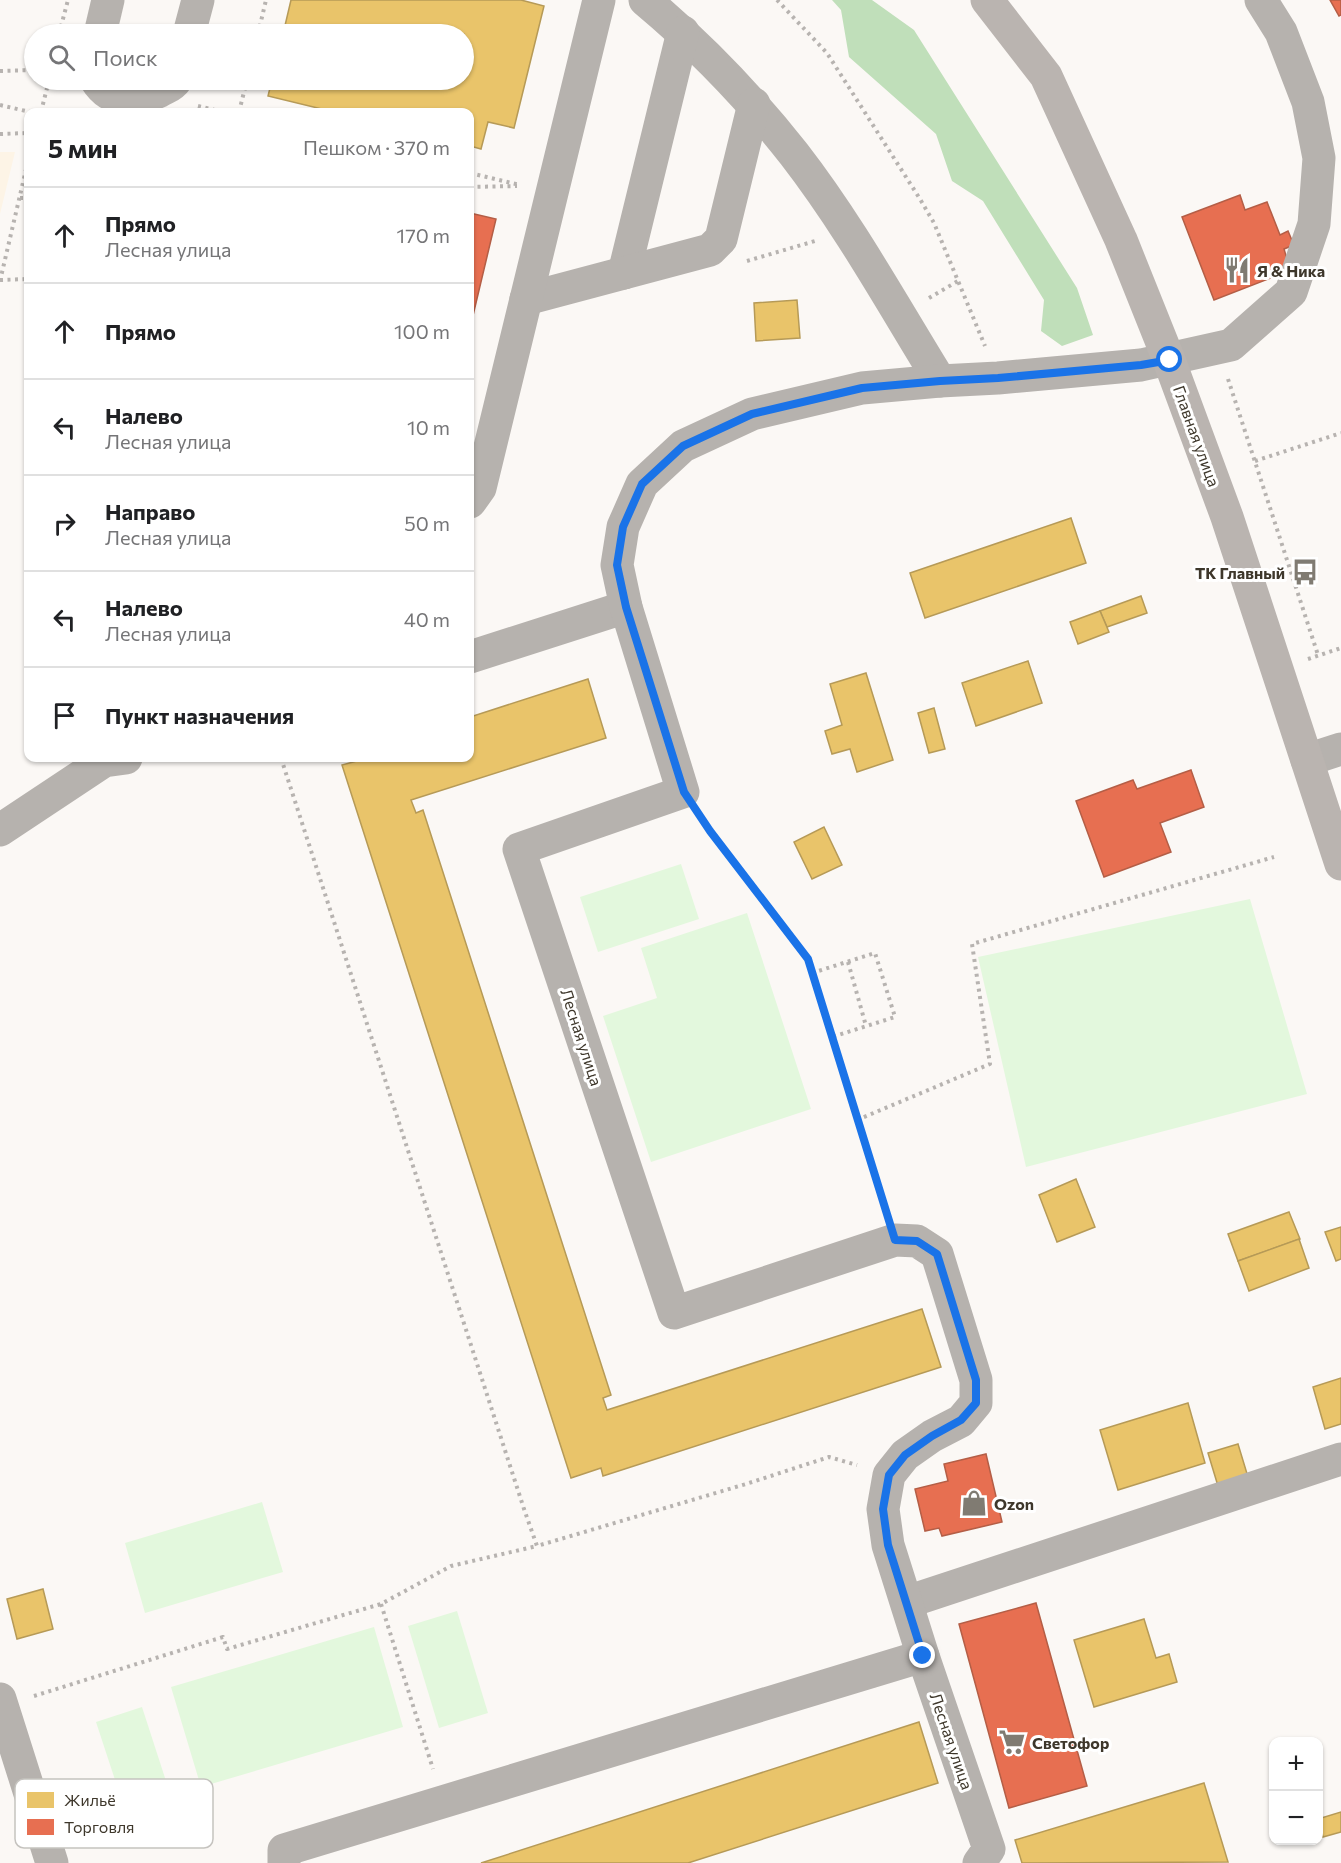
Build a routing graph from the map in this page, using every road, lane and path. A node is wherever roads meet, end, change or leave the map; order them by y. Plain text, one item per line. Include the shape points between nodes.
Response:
1 (68, 0) edge
2 (108, 0) edge
3 (198, 0) edge
4 (266, 0) edge
5 (599, 0) edge
6 (645, 0) edge
7 (777, 0) edge
8 (987, 0) edge
9 (1262, 0) edge
10 (62, 24) edge
11 (102, 24) edge
12 (192, 24) edge
13 (260, 24) edge
14 (683, 32) junction
15 (24, 70) edge
16 (0, 71) edge
17 (46, 90) edge
18 (104, 90) edge
19 (161, 90) edge
20 (244, 90) edge
21 (754, 104) junction
22 (0, 105) edge
23 (42, 108) edge
24 (240, 108) edge
25 (24, 111) edge
26 (24, 133) edge
27 (0, 134) edge
28 (474, 174) edge
29 (24, 180) edge
30 (474, 187) edge
31 (20, 198) junction
32 (24, 198) edge
33 (815, 241) dead end
34 (710, 250) junction
35 (624, 273) junction
36 (24, 279) edge
37 (0, 280) edge
38 (526, 299) junction
39 (1218, 348) junction
40 (1170, 360) junction
41 (998, 378) junction
42 (940, 381) junction
43 (1341, 433) edge
44 (1255, 461) junction
45 (474, 496) edge
46 (626, 607) junction
47 (1341, 648) edge
48 (1318, 655) junction
49 (474, 656) edge
50 (1308, 659) dead end
51 (1341, 749) edge
52 (1307, 760) junction
53 (102, 762) edge
54 (282, 762) edge
55 (684, 792) junction
56 (0, 830) edge
57 (1274, 857) dead end
58 (1341, 864) edge
59 (848, 962) junction
60 (812, 973) junction
61 (866, 1026) junction
62 (832, 1037) junction
63 (857, 1120) junction
64 (895, 1240) junction
65 (1341, 1460) edge
66 (889, 1475) junction
67 (537, 1546) junction
68 (907, 1602) junction
69 (381, 1604) junction
70 (923, 1656) junction
71 (1, 1703) edge
72 (25, 1779) edge
73 (443, 1802) junction
74 (47, 1848) edge
75 (52, 1863) edge
76 (284, 1863) edge
77 (979, 1863) edge

1 - 10 path
2 - 11 street
3 - 12 street
4 - 13 path
5 - 38 street
6 - 14 street
7 - 41 path via 827,53 934,223
8 - 40 main road, Главная улица via 1046,76 1121,240
9 - 39 street via 1281,32 1308,102 1319,159 1314,224 1291,292 1231,345
14 - 21 street
14 - 35 street
15 - 16 path
17 - 23 path
18 - 19 street via 122,99 138,99
20 - 24 path
21 - 34 street via 721,239
21 - 42 street via 851,235
22 - 25 path
26 - 27 path
28 - 30 path via 522,185
29 - 31 path
31 - 32 path
31 - 37 path
33 - 34 path via 737,264
34 - 35 street
35 - 38 street
36 - 37 path
38 - 45 street via 480,488
39 - 40 street
39 - 44 path
40 - 41 street
40 - 52 main road, Главная улица via 1227,517
41 - 42 street
42 - 46 street via 862,388 752,414 683,446 642,484 623,527 617,565
43 - 44 path
44 - 48 path
46 - 49 street
46 - 55 street
47 - 48 path
48 - 50 path
51 - 52 street
52 - 58 main road, Главная улица
53 - 56 street
54 - 67 path
55 - 60 path via 808,959
55 - 64 street, Лесная улица via 519,849 674,1313
57 - 63 path via 972,945 990,1064
59 - 60 path
59 - 61 path
59 - 61 path via 875,953 895,1017
60 - 62 path
61 - 62 path
62 - 63 path
63 - 64 path
64 - 66 street, Лесная улица via 917,1241 937,1254 976,1380 976,1403 961,1420 905,1455
65 - 68 street
66 - 67 path via 829,1456
66 - 68 street, Лесная улица via 883,1509 888,1545
67 - 69 path via 451,1566
68 - 70 street, Лесная улица
69 - 71 path via 227,1649 223,1637
69 - 73 path
70 - 73 street
70 - 77 street, Лесная улица via 989,1849
71 - 72 street
73 - 76 street via 284,1850
74 - 75 street

